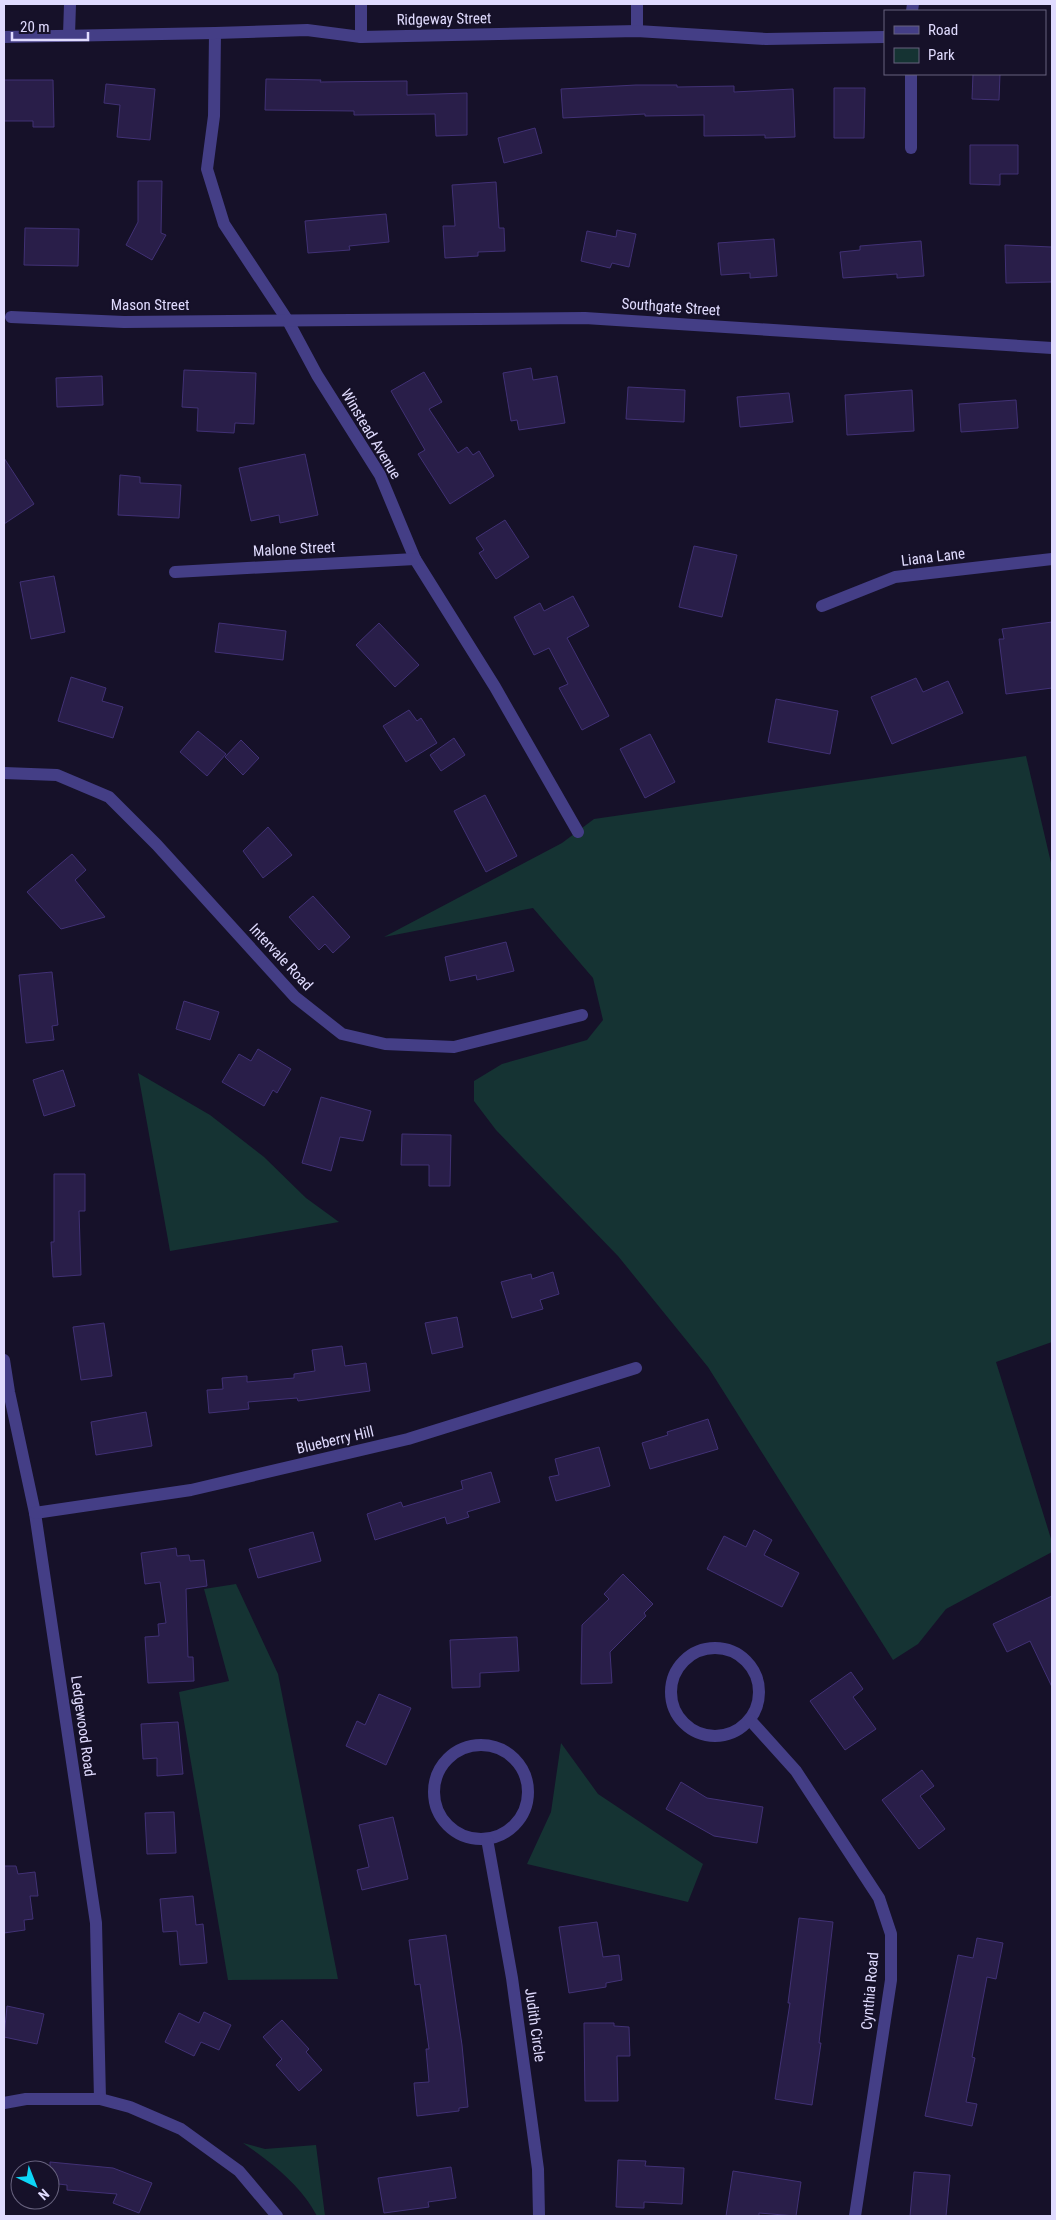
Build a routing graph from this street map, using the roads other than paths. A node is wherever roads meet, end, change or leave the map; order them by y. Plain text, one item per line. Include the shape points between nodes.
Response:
1 (70, 4) edge
2 (361, 4) edge
3 (637, 4) edge
4 (637, 31) junction
5 (215, 34) junction
6 (69, 35) junction
7 (4, 36) edge
8 (361, 37) junction
9 (884, 37) edge
10 (911, 75) edge
11 (911, 148) dead end
12 (11, 317) dead end
13 (288, 321) junction
14 (1052, 348) edge
15 (414, 559) junction
16 (1052, 559) edge
17 (175, 572) dead end
18 (822, 606) dead end
19 (4, 772) edge
20 (578, 832) dead end
21 (582, 1015) dead end
22 (4, 1360) edge
23 (636, 1368) dead end
24 (35, 1513) junction
25 (750, 1720) junction
26 (488, 1839) junction
27 (100, 2099) junction
28 (4, 2103) edge
29 (278, 2216) edge
30 (539, 2216) edge
31 (855, 2216) edge

1 - 6 street
2 - 8 street
3 - 4 street
4 - 8 street, Ridgeway Street
4 - 9 street, Ridgeway Street via 766,39
5 - 6 street, Ridgeway Street
5 - 8 street, Ridgeway Street via 307,30
5 - 13 street, Winstead Avenue via 214,116 207,169 224,224
6 - 7 street, Ridgeway Street
10 - 11 street
12 - 13 street, Mason Street via 124,322
13 - 14 street, Southgate Street via 585,318
13 - 15 street, Winstead Avenue via 317,375 380,475
15 - 17 street, Malone Street
15 - 20 street, Winstead Avenue via 495,687
16 - 18 street, Liana Lane via 895,577
19 - 21 street, Intervale Road via 57,775 108,798 157,845 295,997 342,1034 385,1044 454,1047
22 - 24 street, Ledgewood Road
23 - 24 street, Blueberry Hill via 408,1439 191,1490
24 - 27 street, Ledgewood Road via 96,1922
25 - 25 street via 760,1692 750,1664 739,1654 725,1648 710,1647 695,1651 683,1661 674,1674 670,1690 672,1705 692,1730 707,1736 722,1736
25 - 31 street, Cynthia Road via 806,1787 879,1898 891,1934 891,1980
26 - 26 street via 513,1826 522,1815 528,1787 524,1773 505,1752 492,1746 476,1745 449,1757 440,1769 434,1798 438,1812 458,1834
26 - 30 street, Judith Circle via 512,1978 538,2169
27 - 28 street via 26,2098
27 - 29 street via 130,2107 181,2129 238,2171

